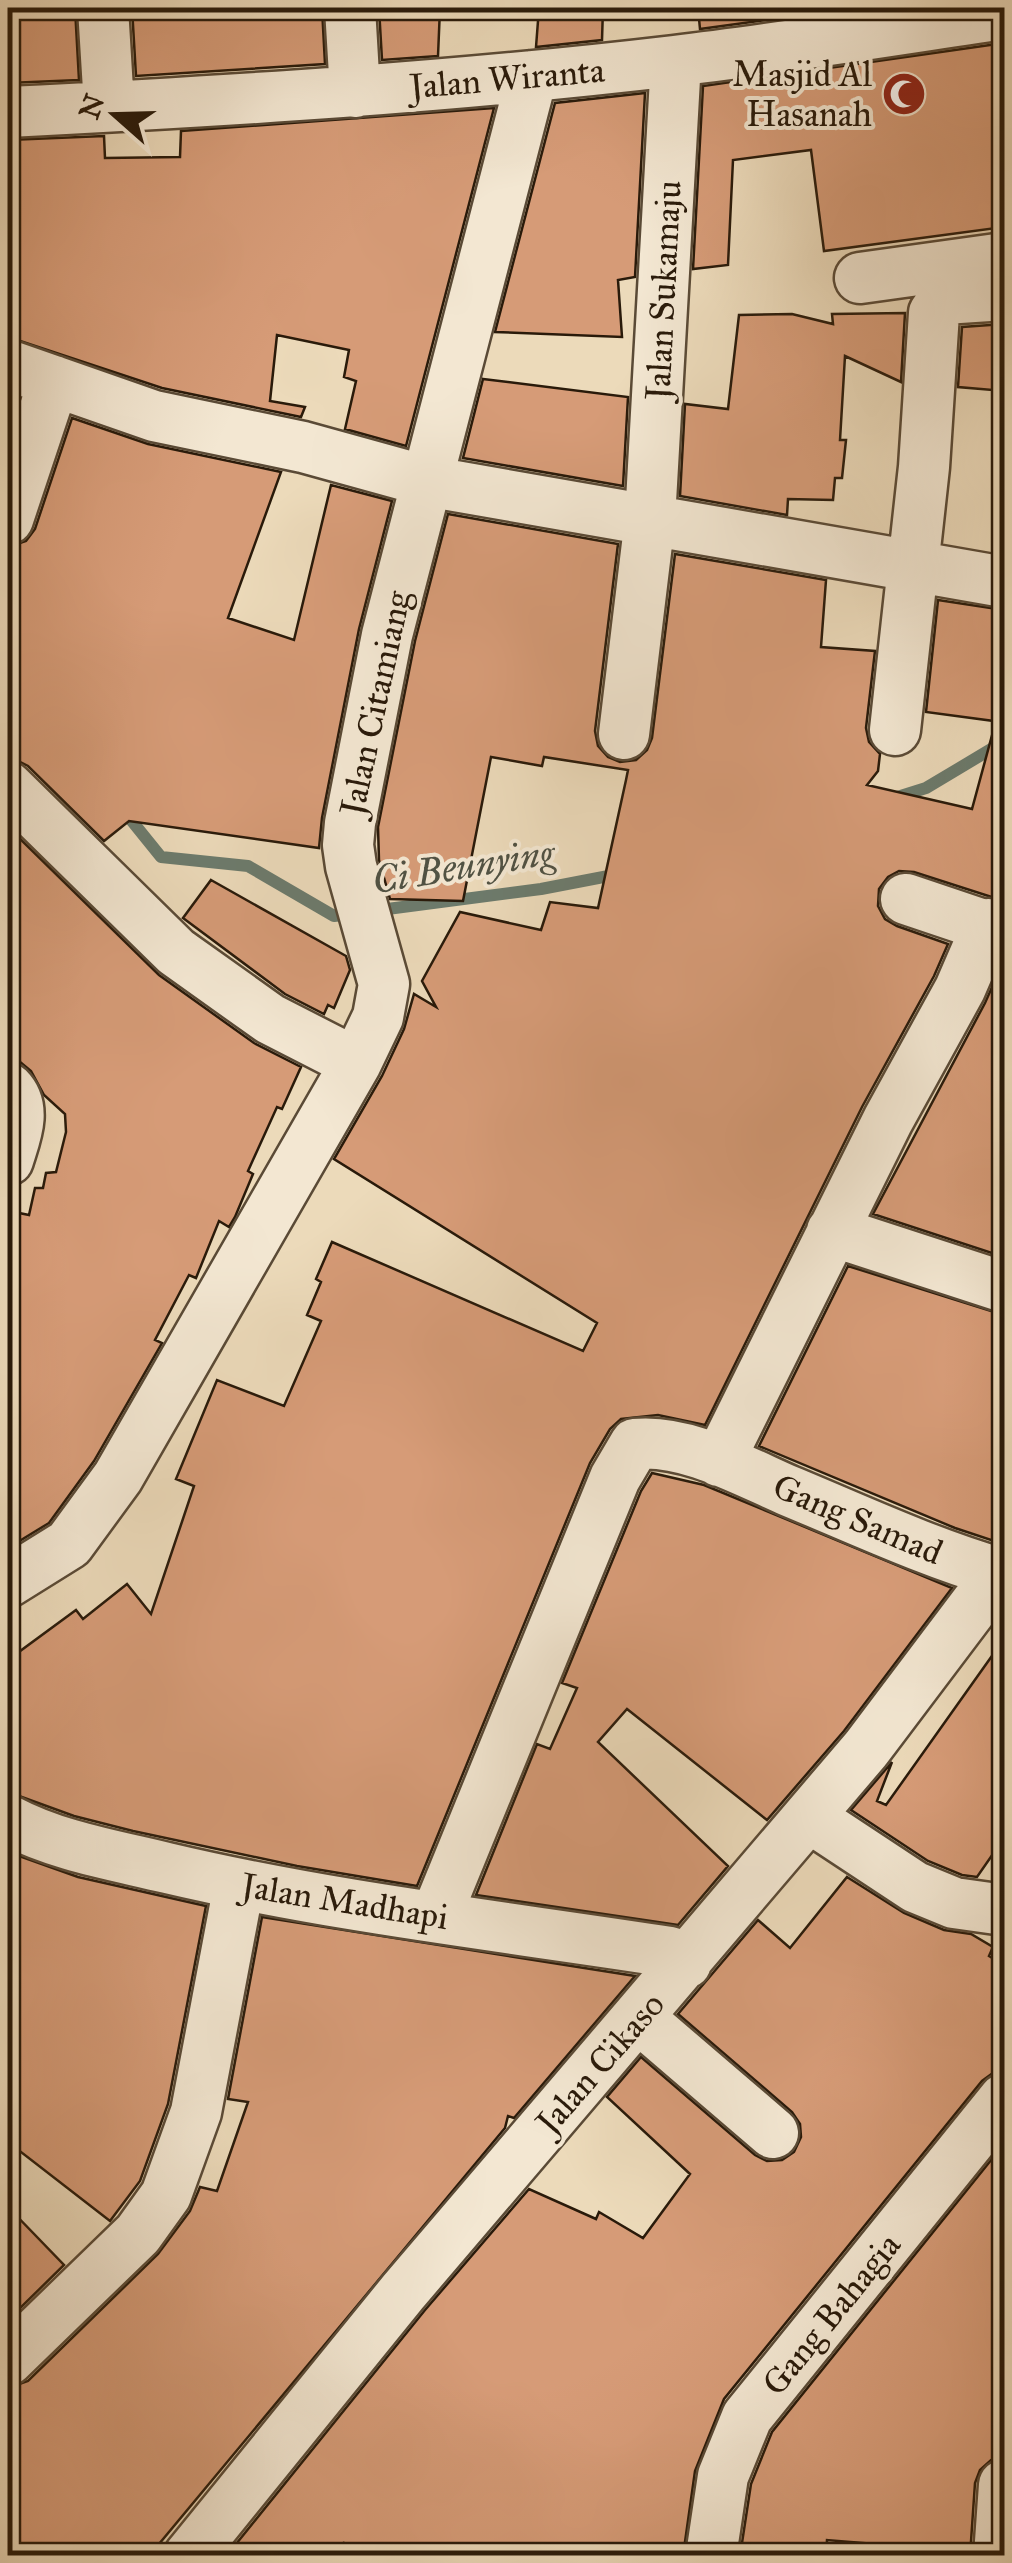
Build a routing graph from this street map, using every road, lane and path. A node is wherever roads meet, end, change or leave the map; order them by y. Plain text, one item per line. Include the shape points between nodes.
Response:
1 (103, 8) edge
2 (350, 8) edge
3 (1004, 14) edge
4 (904, 18) edge
5 (780, 27) edge
6 (676, 61) junction
7 (532, 76) junction
8 (354, 92) junction
9 (109, 106) junction
10 (8, 112) edge
11 (1004, 258) edge
12 (860, 278) dead end
13 (1004, 294) edge
14 (8, 365) edge
15 (54, 381) junction
16 (426, 481) junction
17 (8, 519) edge
18 (650, 519) junction
19 (913, 565) junction
20 (1004, 582) edge
21 (895, 730) dead end
22 (624, 734) dead end
23 (10, 796) edge
24 (906, 900) dead end
25 (996, 928) edge
26 (356, 1063) junction
27 (10, 1091) edge
28 (8, 1160) edge
29 (832, 1231) junction
30 (1004, 1287) edge
31 (719, 1461) junction
32 (1002, 1569) edge
33 (8, 1582) edge
34 (809, 1817) junction
35 (8, 1820) edge
36 (239, 1885) junction
37 (1004, 1910) edge
38 (436, 1916) junction
39 (686, 1963) junction
40 (639, 2018) junction
41 (1004, 2099) edge
42 (773, 2133) dead end
43 (8, 2360) edge
44 (1004, 2485) edge
45 (189, 2556) edge
46 (711, 2556) edge
47 (999, 2556) edge

1 - 9 street
2 - 8 street
3 - 4 street, Jalan Wiranta
4 - 5 street, Jalan Wiranta
5 - 6 street, Jalan Wiranta
6 - 7 street, Jalan Wiranta
6 - 18 street, Jalan Sukamaju
7 - 8 street, Jalan Wiranta
7 - 16 street, Jalan Citamiang
8 - 9 street, Jalan Wiranta
9 - 10 street, Jalan Wiranta
11 - 12 street
13 - 19 street via 944,299 934,313
14 - 15 street
15 - 16 street via 154,416
15 - 17 street
16 - 18 street
16 - 26 street, Jalan Citamiang via 350,823 351,866 384,984
18 - 19 street
18 - 22 street, Jalan Sukamaju
19 - 20 street
19 - 21 street
23 - 26 street via 176,952 270,1019
24 - 25 street
25 - 29 street
26 - 33 street, Jalan Citamiang via 110,1490 68,1544
27 - 28 street via 19,1112
29 - 30 street
29 - 31 street
31 - 32 street, Gang Samad via 950,1558
31 - 38 street, Gang Samad via 654,1442 635,1444 615,1478
32 - 34 street, Jalan Cikaso
34 - 37 street via 915,1887 954,1903
34 - 39 street, Jalan Cikaso
35 - 36 street, Jalan Madhapi via 91,1850
36 - 38 street, Jalan Madhapi
36 - 43 street via 196,2112 166,2195 138,2234
38 - 39 street, Jalan Madhapi via 670,1952
39 - 40 street, Jalan Cikaso
40 - 42 street
40 - 45 street, Jalan Cikaso
41 - 46 street, Gang Bahagia via 748,2417 723,2476
44 - 47 street

